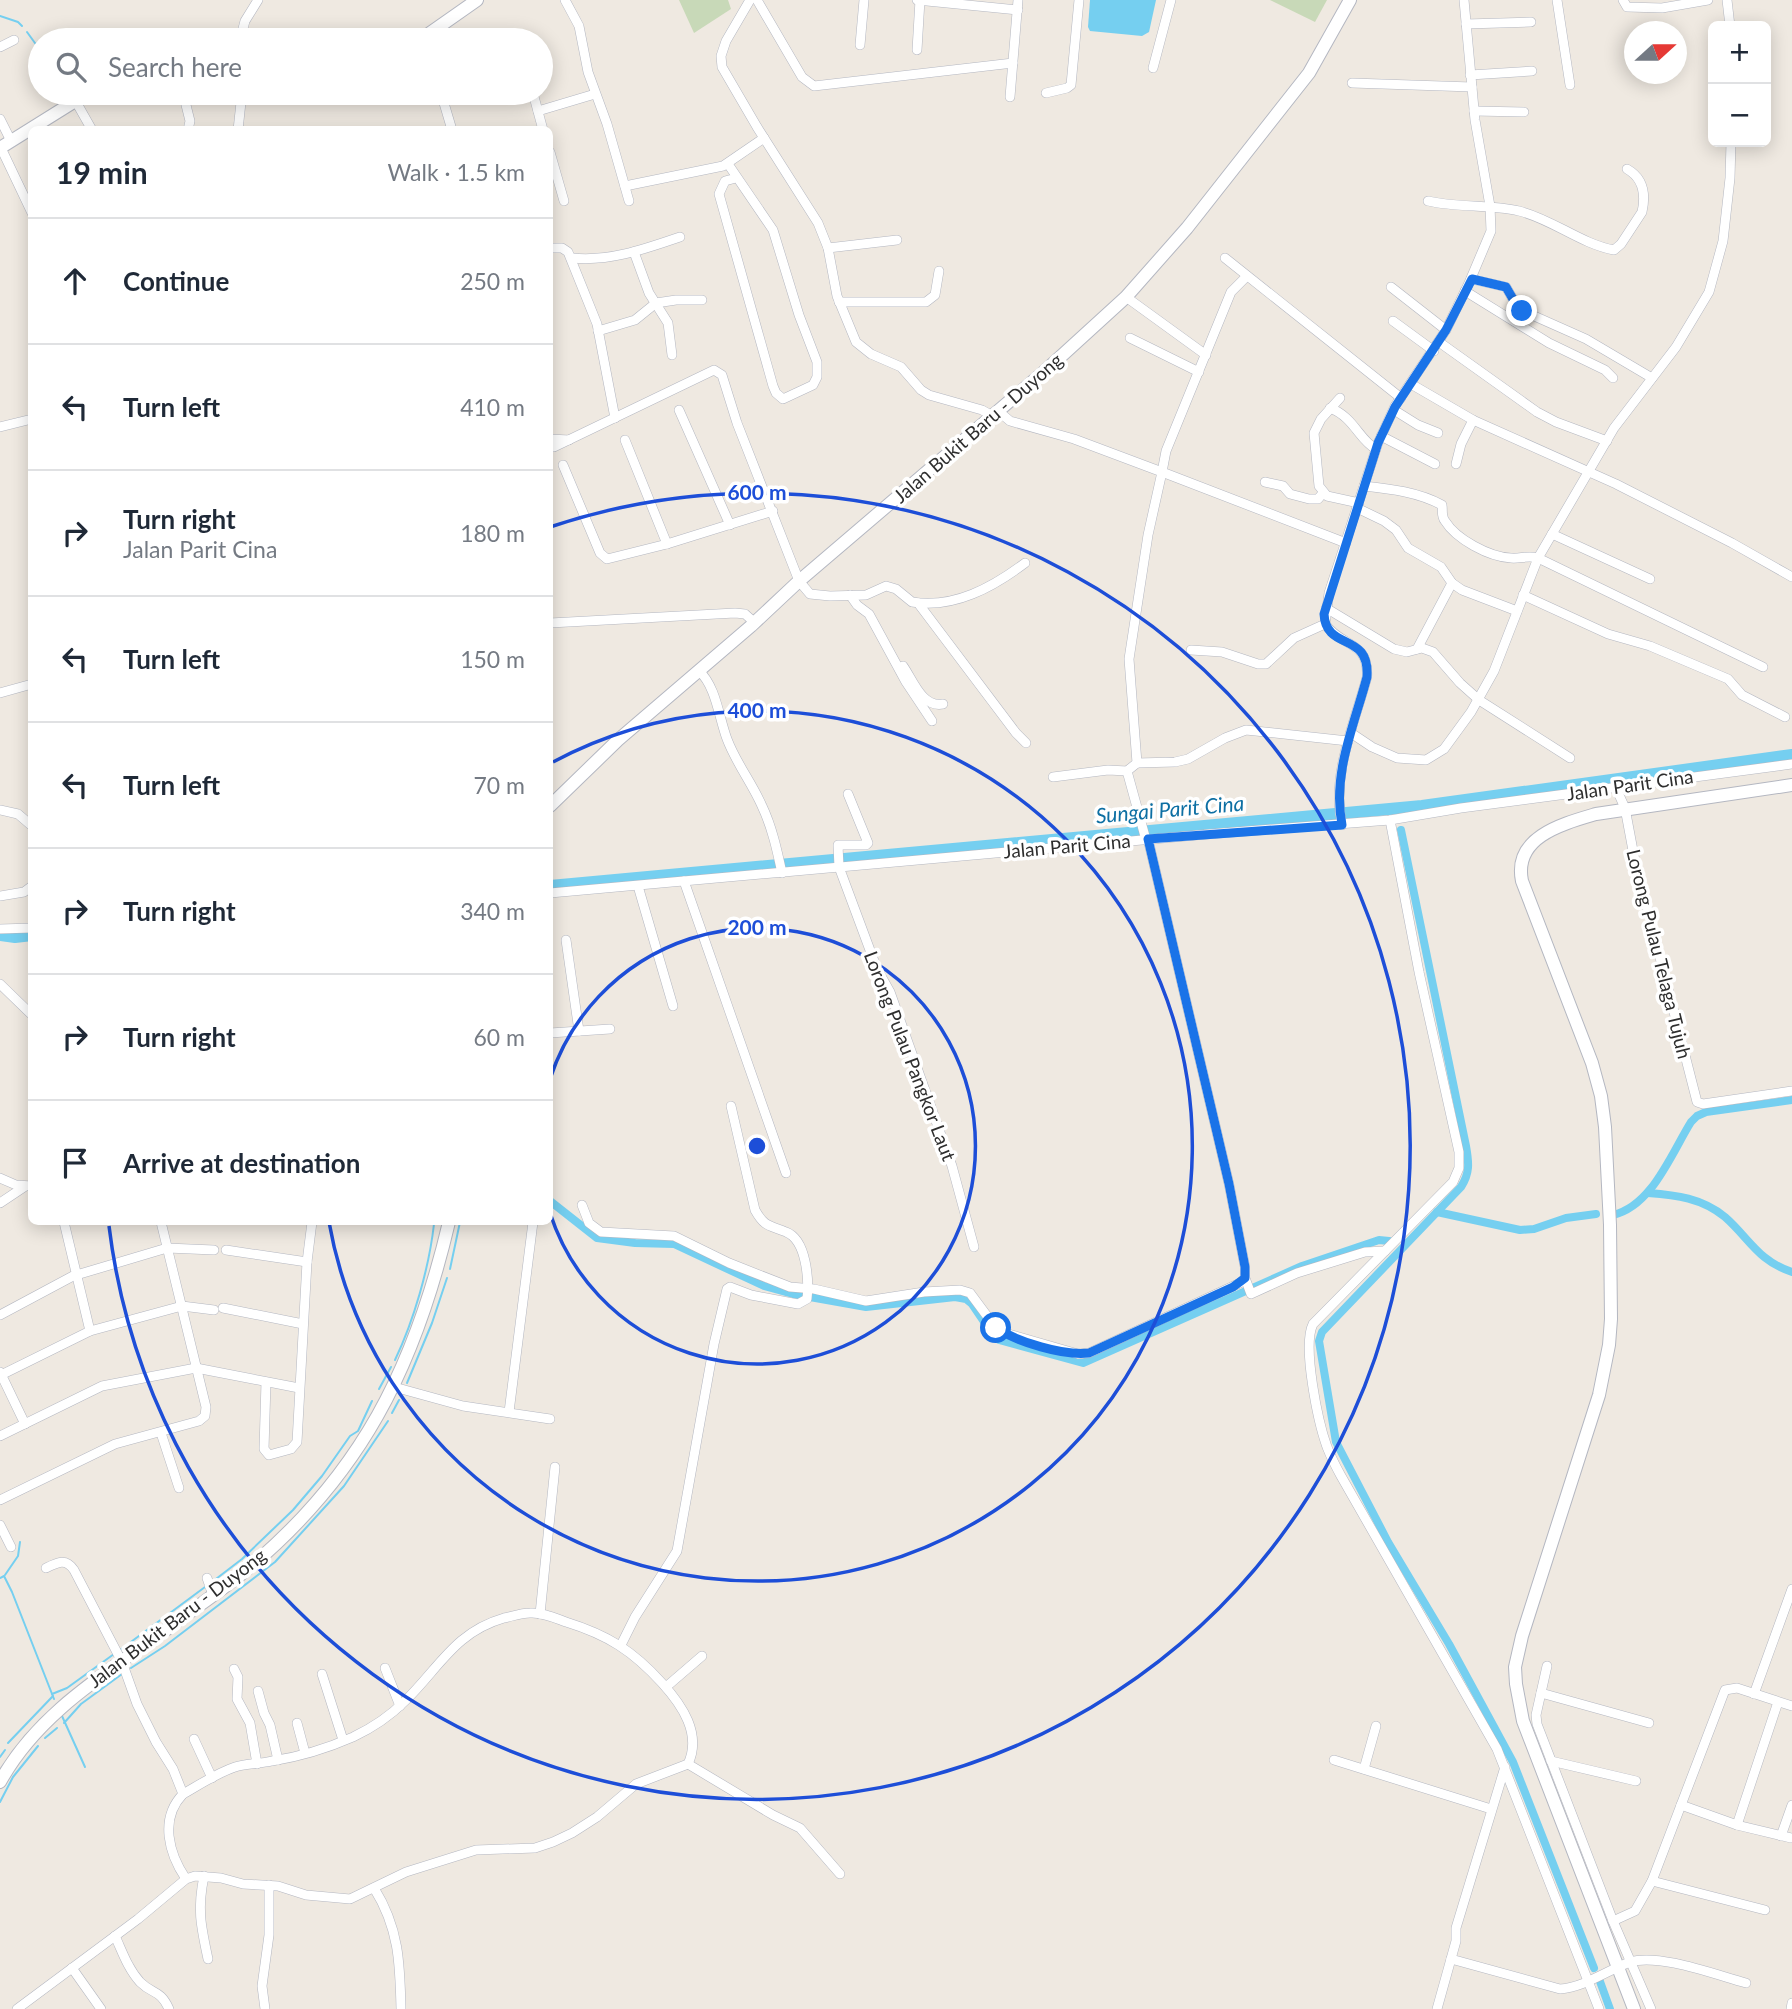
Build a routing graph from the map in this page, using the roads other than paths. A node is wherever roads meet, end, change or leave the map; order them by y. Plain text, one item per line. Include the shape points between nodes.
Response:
1 (258, 0) edge
2 (477, 0) edge
3 (565, 0) edge
4 (750, 0) edge
5 (757, 0) edge
6 (864, 0) edge
7 (918, 0) edge
8 (1079, 0) edge
9 (1171, 0) edge
10 (1350, 0) edge
11 (1464, 0) edge
12 (1557, 0) edge
13 (1623, 0) edge
14 (1708, 0) edge
15 (1727, 0) edge
16 (1018, 5) edge
17 (1729, 21) edge
18 (1531, 22) dead end
19 (1466, 24) junction
20 (243, 28) edge
21 (437, 28) edge
22 (14, 40) dead end
23 (860, 45) dead end
24 (0, 47) edge
25 (917, 50) dead end
26 (1013, 64) junction
27 (1153, 68) dead end
28 (1532, 71) dead end
29 (1470, 75) junction
30 (1352, 83) dead end
31 (1570, 85) dead end
32 (1472, 87) junction
33 (1046, 93) dead end
34 (595, 94) junction
35 (1010, 97) dead end
36 (67, 105) edge
37 (78, 105) edge
38 (186, 105) edge
39 (241, 105) edge
40 (445, 105) edge
41 (536, 105) edge
42 (1474, 110) junction
43 (538, 111) junction
44 (1524, 112) dead end
45 (0, 119) edge
46 (35, 126) edge
47 (90, 126) edge
48 (189, 126) edge
49 (239, 126) edge
50 (451, 126) edge
51 (542, 126) edge
52 (28, 130) edge
53 (764, 138) junction
54 (4, 146) edge
55 (1731, 147) edge
56 (553, 162) edge
57 (728, 164) junction
58 (718, 168) junction
59 (1627, 169) dead end
60 (736, 178) junction
61 (625, 186) junction
62 (719, 194) junction
63 (564, 201) dead end
64 (629, 201) dead end
65 (1428, 201) dead end
66 (28, 203) edge
67 (1490, 206) junction
68 (680, 237) dead end
69 (897, 240) dead end
70 (553, 248) edge
71 (828, 248) junction
72 (634, 252) junction
73 (572, 258) junction
74 (1225, 258) dead end
75 (939, 271) dead end
76 (1247, 276) junction
77 (1472, 279) junction
78 (1391, 287) dead end
79 (1465, 291) junction
80 (1126, 297) junction
81 (702, 300) dead end
82 (839, 302) junction
83 (656, 303) junction
84 (1393, 321) dead end
85 (1446, 330) junction
86 (598, 331) junction
87 (1130, 338) dead end
88 (1436, 346) junction
89 (672, 355) dead end
90 (1206, 355) junction
91 (1199, 372) junction
92 (1652, 378) junction
93 (1613, 379) dead end
94 (1411, 384) junction
95 (1340, 398) dead end
96 (1401, 398) junction
97 (1330, 408) junction
98 (680, 410) dead end
99 (1394, 410) junction
100 (994, 413) junction
101 (615, 418) junction
102 (28, 420) edge
103 (1473, 420) junction
104 (0, 427) edge
105 (1438, 433) dead end
106 (1381, 436) junction
107 (625, 440) dead end
108 (1607, 441) junction
109 (553, 443) edge
110 (1376, 449) junction
111 (1435, 464) dead end
112 (1456, 464) dead end
113 (563, 465) dead end
114 (1162, 472) junction
115 (1588, 474) junction
116 (1265, 482) dead end
117 (1364, 486) junction
118 (1323, 493) junction
119 (1358, 506) junction
120 (773, 511) junction
121 (730, 525) junction
122 (1552, 534) junction
123 (1346, 543) junction
124 (667, 544) junction
125 (1538, 558) junction
126 (1026, 564) dead end
127 (1792, 577) edge
128 (1650, 579) dead end
129 (799, 581) junction
130 (1452, 583) junction
131 (855, 595) junction
132 (1523, 595) junction
133 (918, 603) junction
134 (1326, 608) junction
135 (1517, 611) junction
136 (553, 623) edge
137 (755, 623) junction
138 (1325, 624) junction
139 (1417, 649) junction
140 (1191, 650) dead end
141 (1763, 667) dead end
142 (699, 671) junction
143 (28, 685) edge
144 (0, 692) edge
145 (1479, 700) junction
146 (943, 704) dead end
147 (1785, 717) dead end
148 (932, 721) dead end
149 (1350, 737) junction
150 (1026, 743) dead end
151 (1570, 758) dead end
152 (1137, 764) junction
153 (1792, 764) edge
154 (1127, 771) junction
155 (1053, 778) dead end
156 (1792, 785) edge
157 (1615, 786) junction
158 (848, 794) dead end
159 (553, 803) edge
160 (1625, 808) junction
161 (0, 810) edge
162 (1390, 820) junction
163 (28, 822) edge
164 (1341, 822) junction
165 (1145, 835) junction
166 (839, 862) junction
167 (781, 870) junction
168 (684, 881) junction
169 (638, 886) junction
170 (28, 889) edge
171 (553, 893) edge
172 (0, 895) edge
173 (0, 929) edge
174 (28, 929) edge
175 (566, 940) dead end
176 (0, 984) edge
177 (673, 1006) dead end
178 (28, 1011) edge
179 (610, 1029) dead end
180 (579, 1031) junction
181 (553, 1033) edge
182 (1792, 1091) edge
183 (731, 1106) dead end
184 (786, 1173) dead end
185 (0, 1178) edge
186 (28, 1186) edge
187 (0, 1203) edge
188 (582, 1205) dead end
189 (67, 1225) edge
190 (162, 1225) edge
191 (312, 1225) edge
192 (448, 1225) edge
193 (533, 1225) edge
194 (974, 1247) dead end
195 (166, 1248) junction
196 (214, 1250) dead end
197 (226, 1250) dead end
198 (1385, 1251) junction
199 (307, 1262) junction
200 (77, 1275) junction
201 (1245, 1279) junction
202 (808, 1293) junction
203 (182, 1306) junction
204 (0, 1315) edge
205 (303, 1324) junction
206 (90, 1331) junction
207 (196, 1367) junction
208 (1, 1373) edge
209 (266, 1382) junction
210 (394, 1387) junction
211 (299, 1388) junction
212 (509, 1412) junction
213 (550, 1419) dead end
214 (25, 1424) junction
215 (161, 1433) junction
216 (0, 1436) edge
217 (555, 1467) dead end
218 (179, 1489) dead end
219 (0, 1500) edge
220 (0, 1525) edge
221 (11, 1547) dead end
222 (46, 1568) dead end
223 (1792, 1589) edge
224 (540, 1614) junction
225 (621, 1645) junction
226 (702, 1656) dead end
227 (122, 1662) junction
228 (1547, 1665) dead end
229 (385, 1668) dead end
230 (234, 1669) dead end
231 (322, 1674) dead end
232 (666, 1687) junction
233 (258, 1691) dead end
234 (1541, 1693) junction
235 (1754, 1694) junction
236 (1778, 1702) junction
237 (400, 1706) junction
238 (1792, 1706) edge
239 (297, 1723) dead end
240 (1649, 1723) dead end
241 (1376, 1726) dead end
242 (194, 1739) dead end
243 (343, 1740) junction
244 (305, 1753) junction
245 (278, 1760) junction
246 (1334, 1760) dead end
247 (1551, 1761) junction
248 (688, 1763) junction
249 (257, 1764) junction
250 (1504, 1767) junction
251 (1364, 1769) junction
252 (212, 1778) junction
253 (0, 1782) edge
254 (1636, 1782) dead end
255 (183, 1794) junction
256 (1681, 1805) junction
257 (1792, 1805) edge
258 (1491, 1809) junction
259 (1737, 1825) junction
260 (1786, 1837) edge
261 (840, 1874) dead end
262 (204, 1876) junction
263 (186, 1879) junction
264 (1652, 1881) junction
265 (270, 1885) junction
266 (374, 1888) junction
267 (1766, 1910) dead end
268 (1614, 1921) junction
269 (115, 1936) junction
270 (208, 1959) dead end
271 (1451, 1959) junction
272 (1631, 1962) junction
273 (72, 1968) junction
274 (1618, 1968) junction
275 (1588, 1980) junction
276 (1746, 1983) dead end
277 (1792, 2003) edge
278 (1598, 2008) edge
279 (18, 2009) edge
280 (101, 2009) edge
281 (169, 2009) edge
282 (265, 2009) edge
283 (401, 2009) edge
284 (1437, 2009) edge
285 (1634, 2009) edge
286 (1651, 2009) edge
287 (1791, 2009) edge

1 - 20 street
2 - 21 main road
3 - 34 street via 579,26
4 - 53 street via 726,41 721,61
5 - 26 street via 802,77 814,86
6 - 23 street
7 - 16 street
7 - 25 street
8 - 33 street via 1071,85
9 - 27 street
10 - 80 main road, Jalan Bukit Baru - Duyong via 1309,73 1187,228
11 - 19 street
12 - 31 street
13 - 14 street via 1627,7 1651,9
15 - 17 street
16 - 26 street
18 - 19 street
19 - 29 street
22 - 24 street
26 - 35 street
28 - 29 street
29 - 32 street
30 - 32 street
32 - 42 street
34 - 43 street
34 - 61 street
36 - 46 main road
37 - 47 street
38 - 48 street
39 - 49 street
40 - 50 street
41 - 43 street
42 - 44 street
42 - 67 street
43 - 51 street
45 - 54 street
52 - 54 main road
53 - 57 street
53 - 71 street via 818,223
54 - 66 street
55 - 92 street via 1724,241 1709,292
56 - 63 street
57 - 58 street
57 - 60 street
58 - 61 street
58 - 62 street
59 - 67 street via 1642,184 1643,206 1614,250 1535,216
60 - 62 street via 725,181
60 - 62 street via 773,230 817,362 813,385 783,399 773,386
61 - 64 street
65 - 67 street
67 - 77 street via 1490,231
68 - 72 street
69 - 71 street
70 - 73 street via 562,248
71 - 82 street
72 - 73 street via 599,259
72 - 83 street
73 - 86 street
74 - 76 street
75 - 82 street via 935,295 926,303
76 - 90 street via 1231,292
76 - 96 street
77 - 79 street
77 - 92 street via 1506,287 1522,311 1594,343
78 - 85 street
79 - 85 street
79 - 93 street via 1549,343 1605,370
80 - 90 street
80 - 100 main road, Jalan Bukit Baru - Duyong
81 - 83 street
82 - 100 street via 862,349 901,367 929,395
83 - 86 street via 635,320
83 - 89 street via 668,323
84 - 88 street
85 - 88 street
86 - 101 street
87 - 91 street
88 - 94 street
88 - 108 street via 1537,412
90 - 91 street
91 - 114 street via 1166,451
92 - 108 street
94 - 96 street
94 - 103 street
95 - 97 street
96 - 99 street
97 - 110 street
97 - 118 street via 1314,433
98 - 121 street
99 - 105 street
99 - 106 street
100 - 114 street
100 - 129 main road, Jalan Bukit Baru - Duyong
101 - 109 street via 570,440
101 - 120 street via 709,371 718,371
102 - 104 street
103 - 112 street
103 - 115 street
106 - 110 street
106 - 111 street
107 - 124 street
108 - 115 street
110 - 117 street
113 - 124 street via 603,557
114 - 123 street
114 - 152 street via 1129,659
115 - 122 street
115 - 127 street via 1616,484
116 - 118 street via 1309,499 1318,499
117 - 119 street
117 - 125 street via 1409,492 1442,505 1446,523 1477,548 1506,558
118 - 119 street
119 - 123 street
119 - 130 street via 1396,530 1408,548 1441,567
120 - 121 street
120 - 129 street
121 - 124 street
122 - 125 street
122 - 128 street
123 - 134 street
125 - 132 street
125 - 141 street
126 - 133 street via 966,597
129 - 131 street via 810,594
129 - 137 main road, Jalan Bukit Baru - Duyong
130 - 135 street via 1489,603
130 - 139 street
131 - 133 street via 891,586
131 - 146 street via 868,604 922,696 930,704
131 - 148 street via 857,605 869,614
132 - 135 street
132 - 147 street via 1728,680 1742,695
133 - 150 street
134 - 138 street
134 - 139 street via 1394,649
135 - 145 street
136 - 137 street via 735,612
137 - 142 main road, Jalan Bukit Baru - Duyong
138 - 140 street via 1294,638 1266,664 1222,652
138 - 149 street via 1332,634 1358,648 1368,664
139 - 145 street via 1433,652
142 - 159 main road, Jalan Bukit Baru - Duyong
142 - 167 street via 707,680 739,768 763,807
143 - 144 street
145 - 149 street via 1444,749 1426,760 1397,758
145 - 151 street
149 - 152 street via 1246,730 1188,759
149 - 164 street via 1340,771
152 - 154 street
153 - 157 street, Jalan Parit Cina
154 - 155 street via 1108,769
154 - 165 street
156 - 160 main road
157 - 160 street, Lorong Pulau Telaga Tujuh
157 - 162 street, Jalan Parit Cina
158 - 166 street via 868,843 838,845
160 - 182 street, Lorong Pulau Telaga Tujuh via 1695,1099 1703,1104
160 - 274 main road via 1581,818 1546,834 1527,846 1521,861 1522,881 1601,1096 1611,1319 1599,1395 1515,1667 1518,1702 1529,1739
161 - 163 street
162 - 164 street, Jalan Parit Cina
162 - 198 street via 1460,1160 1453,1182
164 - 165 street, Jalan Parit Cina
165 - 166 street, Jalan Parit Cina
165 - 201 street via 1229,1184
166 - 167 street, Jalan Parit Cina
166 - 194 street, Lorong Pulau Pangkor Laut via 952,1166
167 - 168 street, Jalan Parit Cina
168 - 169 street, Jalan Parit Cina
168 - 184 street
169 - 171 street, Jalan Parit Cina
169 - 177 street
170 - 172 street
173 - 174 street
175 - 180 street
176 - 178 street
179 - 180 street
180 - 181 street
183 - 202 street via 755,1210 762,1222 793,1236 807,1266
185 - 186 street
186 - 187 street
188 - 202 street via 589,1223 601,1232 674,1236 729,1264
189 - 200 street
190 - 195 street
191 - 199 street
192 - 210 main road, Jalan Bukit Baru - Duyong via 423,1315
193 - 212 street
195 - 196 street
195 - 200 street
195 - 203 street
197 - 199 street
198 - 201 street via 1356,1254 1287,1277 1254,1294
198 - 250 street via 1310,1330 1308,1350 1318,1414 1341,1476
199 - 205 street
200 - 204 street
200 - 206 street
201 - 202 street via 1089,1353 1078,1354 1005,1333 970,1293 960,1290 866,1301
202 - 225 street via 798,1304 727,1289 677,1551
203 - 205 street
203 - 206 street
203 - 207 street
205 - 211 street
206 - 208 street
207 - 209 street
207 - 214 street via 103,1386
207 - 215 street via 205,1416
208 - 214 street
209 - 211 street
209 - 211 street via 264,1449 269,1455 296,1445
210 - 212 street via 463,1406
210 - 227 main road, Jalan Bukit Baru - Duyong via 376,1422 330,1486 291,1528 244,1572 210,1586
212 - 213 street
214 - 216 street
215 - 218 street
215 - 219 street via 115,1444
217 - 224 street
220 - 221 street
222 - 227 street via 62,1561 71,1565
223 - 235 street
224 - 225 street via 597,1632
224 - 237 street via 522,1614 468,1633
225 - 232 street
226 - 232 street
227 - 253 main road, Jalan Bukit Baru - Duyong via 52,1714
227 - 255 street via 137,1704
228 - 234 street
229 - 237 street
230 - 249 street via 237,1699 250,1723
231 - 243 street
232 - 248 street via 682,1707 691,1729 693,1747
233 - 245 street
234 - 240 street
234 - 247 street via 1536,1720
235 - 236 street
235 - 256 street via 1737,1688 1725,1690
236 - 238 street
236 - 259 street
237 - 243 street
239 - 244 street
241 - 251 street
242 - 252 street
243 - 244 street
244 - 245 street
245 - 249 street
246 - 251 street
247 - 254 street
247 - 268 street
248 - 261 street via 800,1828
248 - 266 street via 628,1788 597,1817 553,1842 535,1848 476,1850 406,1872
249 - 252 street
250 - 258 street
250 - 275 street
251 - 258 street
252 - 255 street
255 - 263 street via 172,1811 168,1837
256 - 259 street
256 - 264 street
257 - 260 street
258 - 271 street
259 - 260 street
262 - 263 street
262 - 265 street
262 - 270 street via 199,1902
263 - 269 street
264 - 267 street
264 - 268 street via 1635,1911
265 - 266 street via 306,1895 350,1899
265 - 282 street via 262,1986
266 - 283 street via 396,1936
268 - 272 street
269 - 273 street
269 - 281 street via 133,1973 164,1998
271 - 275 street via 1560,1989
271 - 284 street
272 - 274 street
272 - 276 street via 1651,1958
272 - 286 street
273 - 279 street
273 - 280 street
274 - 275 street
274 - 285 main road
275 - 278 street
277 - 287 street

